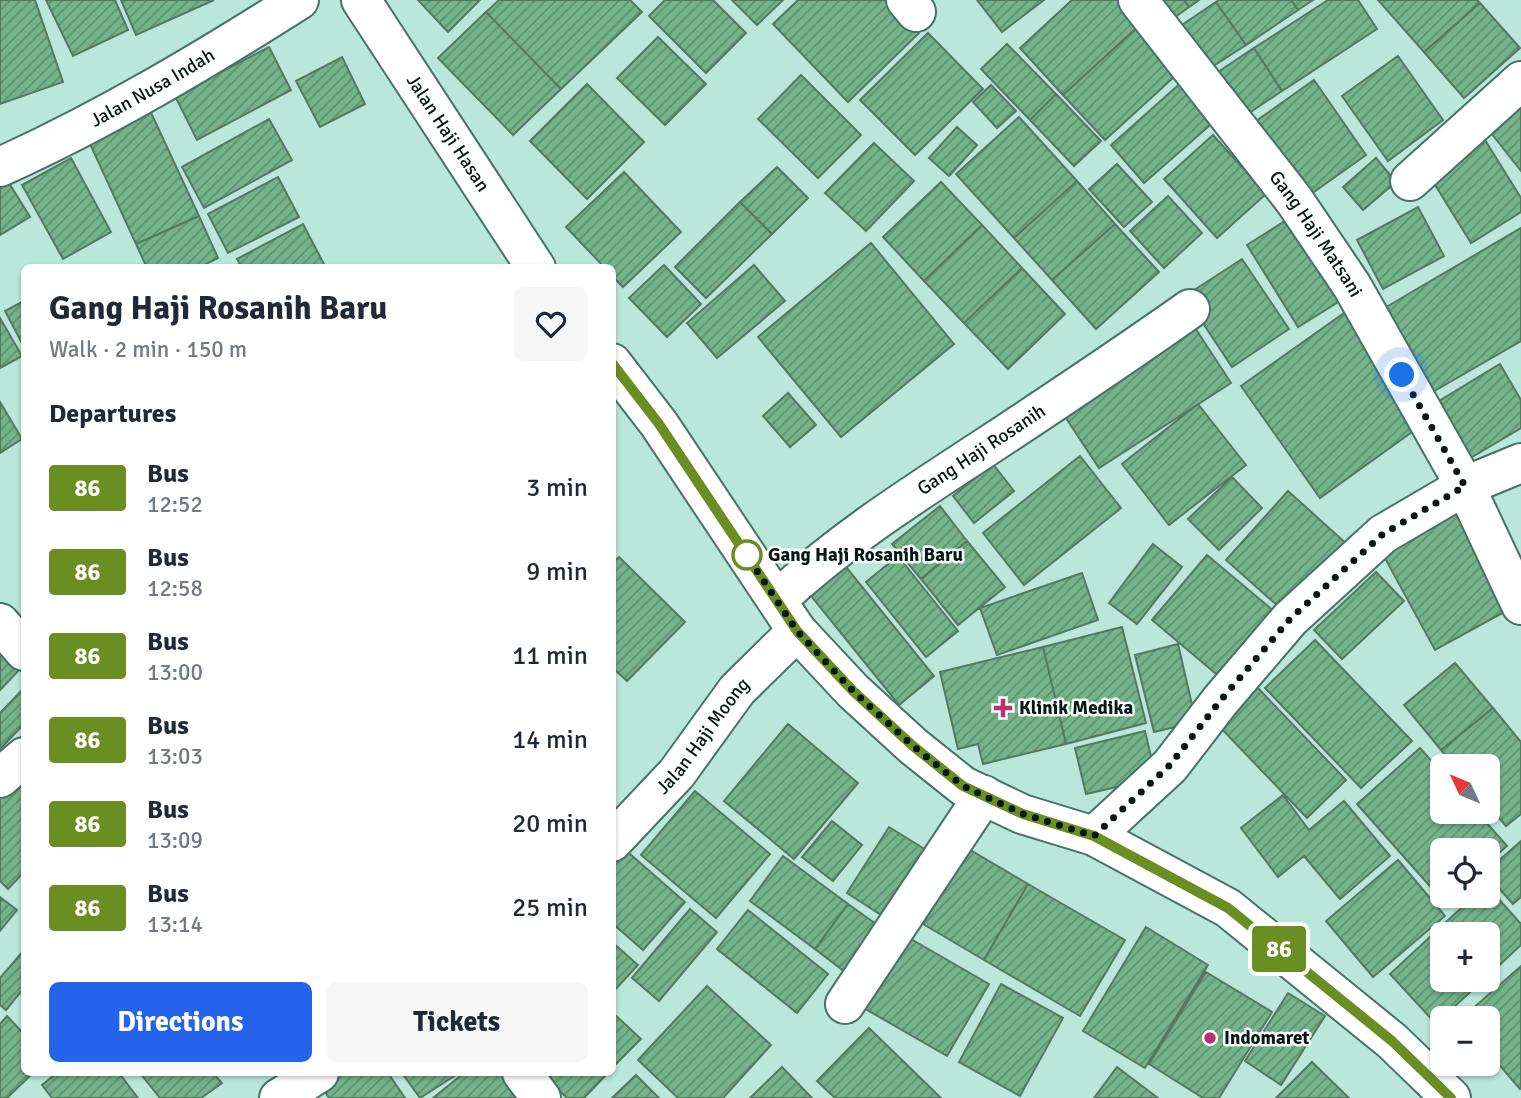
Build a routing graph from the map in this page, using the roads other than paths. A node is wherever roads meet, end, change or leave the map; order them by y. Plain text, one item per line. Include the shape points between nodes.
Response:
1 (299, 0) edge
2 (361, 0) edge
3 (1138, 0) edge
4 (1521, 81) edge
5 (0, 167) edge
6 (1410, 181) dead end
7 (533, 264) edge
8 (1190, 309) dead end
9 (616, 368) edge
10 (1521, 463) edge
11 (1465, 486) junction
12 (1521, 605) edge
13 (787, 615) junction
14 (0, 623) edge
15 (21, 648) edge
16 (21, 760) edge
17 (0, 778) edge
18 (984, 796) junction
19 (1094, 836) junction
20 (616, 838) edge
21 (845, 1004) dead end
22 (314, 1076) edge
23 (524, 1076) edge
24 (279, 1098) edge
25 (541, 1098) edge
26 (1451, 1098) edge

1 - 5 street, Jalan Nusa Indah via 198,63
2 - 7 street, Jalan Haji Hasan
3 - 11 street, Gang Haji Matsani via 1294,200 1352,286
4 - 6 street
8 - 13 street, Gang Haji Rosanih via 817,563
9 - 13 street via 659,424
10 - 11 street
11 - 12 street, Gang Haji Matsani
11 - 19 street via 1383,534 1290,619 1170,765
13 - 18 street via 853,691 913,746 963,786
13 - 20 street, Jalan Haji Moong via 677,773
14 - 15 street
16 - 17 street
18 - 19 street via 1023,814
18 - 21 street
19 - 26 street via 1228,908 1392,1041
22 - 24 street
23 - 25 street

